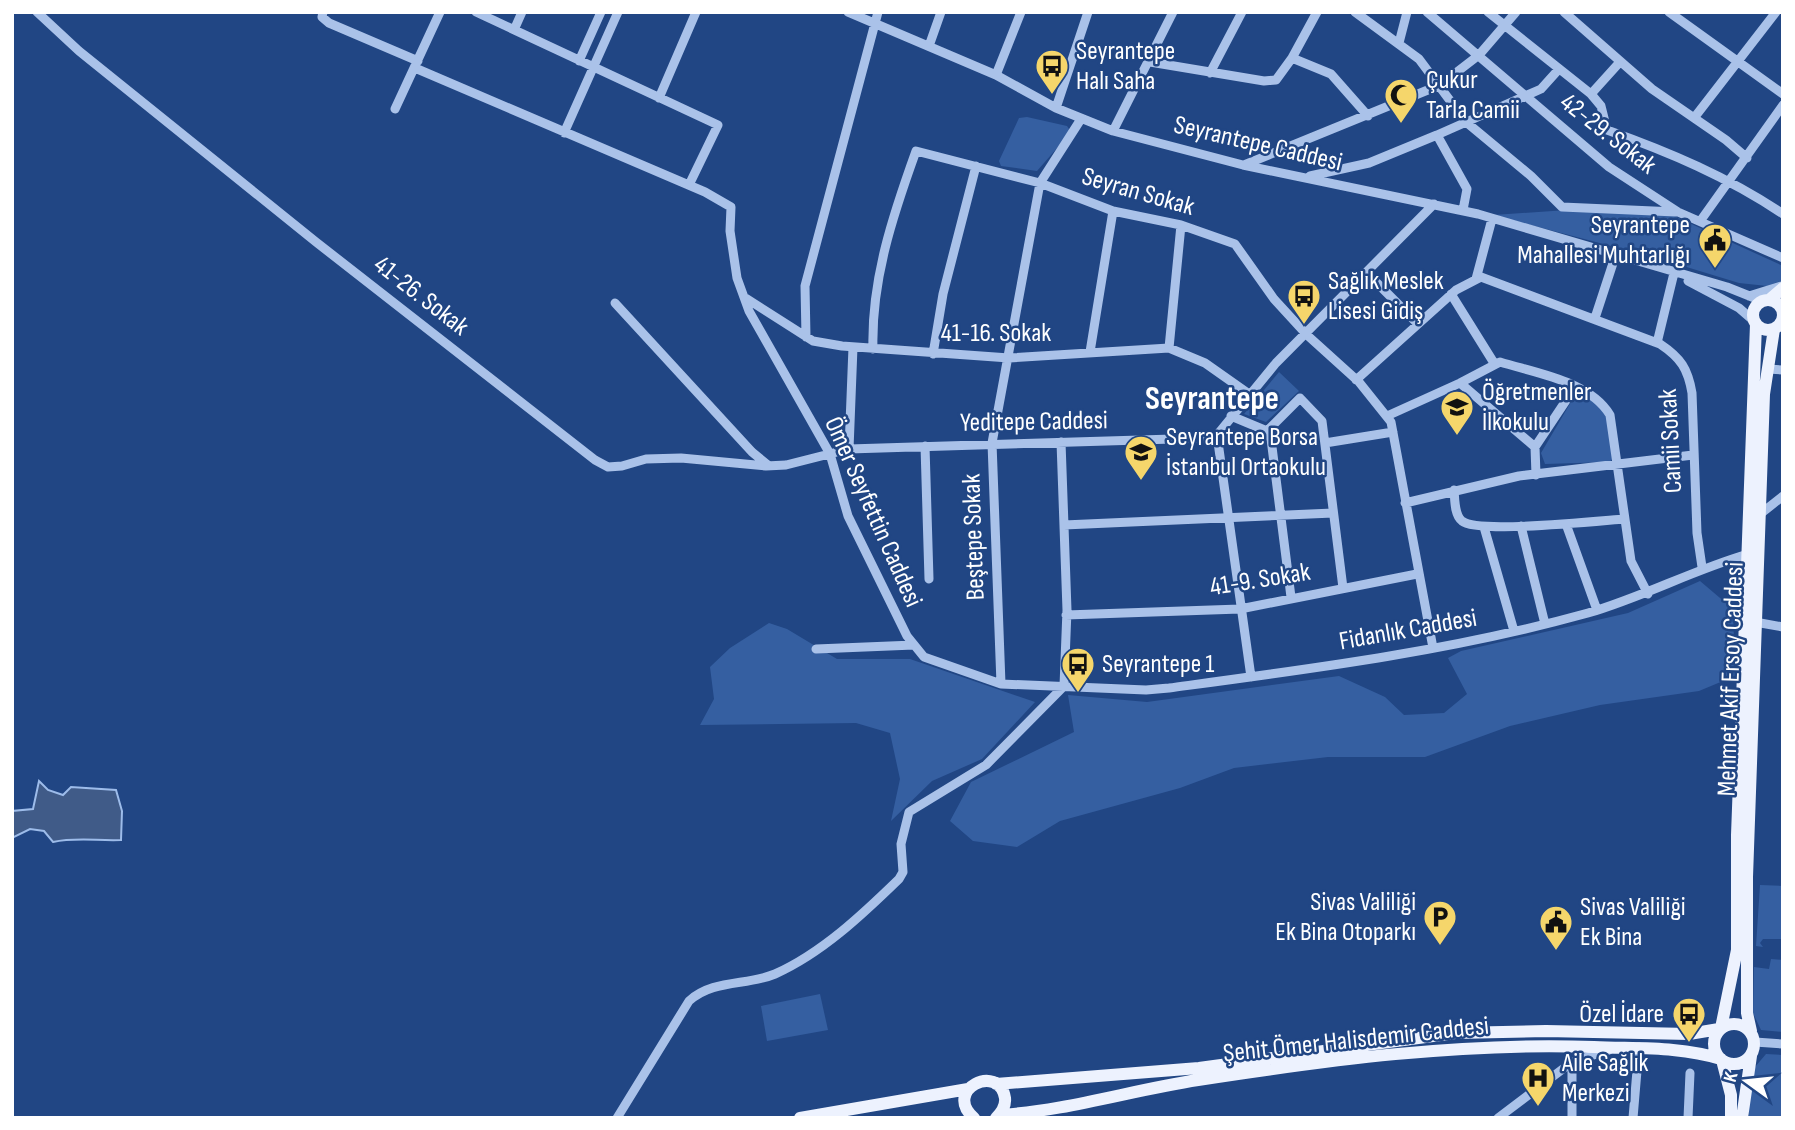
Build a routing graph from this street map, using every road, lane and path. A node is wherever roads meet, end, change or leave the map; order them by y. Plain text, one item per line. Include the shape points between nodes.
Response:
1 (37, 12) edge
2 (323, 12) edge
3 (476, 12) edge
4 (522, 12) edge
5 (601, 12) edge
6 (618, 12) edge
7 (696, 12) edge
8 (848, 12) edge
9 (878, 12) edge
10 (941, 12) edge
11 (1021, 12) edge
12 (1087, 12) edge
13 (1173, 12) edge
14 (1242, 12) edge
15 (1317, 12) edge
16 (1355, 12) edge
17 (1407, 12) edge
18 (1427, 12) edge
19 (1488, 12) edge
20 (1516, 12) edge
21 (1564, 12) edge
22 (1669, 12) edge
23 (1776, 12) edge
24 (439, 13) edge
25 (1681, 16) edge
26 (875, 23) junction
27 (1504, 26) junction
28 (514, 30) junction
29 (1399, 43) junction
30 (929, 46) junction
31 (1479, 55) junction
32 (1292, 58) junction
33 (579, 61) junction
34 (1150, 62) junction
35 (1738, 62) junction
36 (1619, 63) junction
37 (417, 65) junction
38 (594, 67) junction
39 (1559, 69) junction
40 (1210, 73) junction
41 (996, 75) junction
42 (1440, 85) junction
43 (1523, 94) junction
44 (1591, 94) junction
45 (1783, 94) edge
46 (659, 98) junction
47 (1783, 105) edge
48 (1056, 108) junction
49 (395, 109) dead end
50 (1368, 116) junction
51 (1695, 118) junction
52 (1081, 119) junction
53 (1466, 122) junction
54 (1113, 131) junction
55 (564, 133) junction
56 (1437, 135) junction
57 (1746, 158) junction
58 (1243, 165) junction
59 (976, 166) junction
60 (1306, 177) junction
61 (1730, 181) junction
62 (1040, 183) junction
63 (689, 185) junction
64 (1434, 204) junction
65 (1781, 210) edge
66 (1112, 211) junction
67 (1463, 211) junction
68 (1678, 212) junction
69 (1492, 219) junction
70 (1701, 220) junction
71 (1181, 225) junction
72 (1615, 257) junction
73 (1783, 258) edge
74 (1674, 273) junction
75 (1367, 274) junction
76 (1476, 279) junction
77 (1783, 286) edge
78 (1451, 294) junction
79 (1749, 296) junction
80 (744, 297) junction
81 (1766, 301) junction
82 (615, 303) dead end
83 (1739, 308) junction
84 (1782, 309) edge
85 (1595, 318) junction
86 (1755, 322) junction
87 (1418, 324) junction
88 (1774, 329) junction
89 (1307, 335) junction
90 (807, 337) junction
91 (1754, 338) junction
92 (1657, 343) junction
93 (853, 347) junction
94 (873, 348) junction
95 (1169, 348) junction
96 (1090, 352) junction
97 (933, 354) junction
98 (1009, 358) junction
99 (1494, 363) junction
100 (1768, 369) junction
101 (1783, 370) edge
102 (1356, 380) junction
103 (1460, 383) junction
104 (1576, 387) junction
105 (1249, 394) junction
106 (1231, 416) junction
107 (1387, 416) junction
108 (1266, 431) junction
109 (1393, 432) junction
110 (1217, 435) junction
111 (1061, 442) junction
112 (992, 443) junction
113 (1325, 443) junction
114 (925, 446) junction
115 (1535, 447) junction
116 (849, 449) junction
117 (830, 454) junction
118 (1693, 454) junction
119 (769, 466) junction
120 (1618, 466) junction
121 (1536, 475) junction
122 (1454, 490) junction
123 (1781, 501) edge
124 (1405, 503) junction
125 (1333, 513) junction
126 (1759, 514) junction
127 (1228, 518) junction
128 (1282, 518) junction
129 (1624, 519) junction
130 (1566, 524) junction
131 (1064, 525) junction
132 (1521, 526) junction
133 (1484, 527) junction
134 (1748, 554) junction
135 (1702, 567) junction
136 (1417, 574) junction
137 (929, 579) dead end
138 (1343, 588) junction
139 (1648, 594) junction
140 (1291, 597) junction
141 (1240, 610) junction
142 (1597, 610) junction
143 (1066, 615) junction
144 (1755, 622) junction
145 (1545, 624) junction
146 (1783, 627) edge
147 (1514, 631) junction
148 (914, 645) junction
149 (1433, 648) junction
150 (816, 649) dead end
151 (1251, 677) junction
152 (1001, 684) junction
153 (1064, 686) junction
154 (1720, 1028) junction
155 (1753, 1037) junction
156 (1783, 1045) edge
157 (1639, 1047) junction
158 (1614, 1048) junction
159 (1751, 1056) junction
160 (1721, 1060) junction
161 (1572, 1062) junction
162 (1689, 1073) dead end
163 (996, 1084) junction
164 (968, 1089) junction
165 (998, 1116) edge
166 (617, 1118) edge
167 (800, 1118) edge
168 (974, 1118) edge
169 (1498, 1118) edge
170 (1572, 1118) edge
171 (1633, 1118) edge
172 (1688, 1118) edge
173 (1731, 1118) edge
174 (1742, 1118) edge

1 - 119 street, 41-26. Sokak via 316,242 595,460 608,467 681,458
2 - 37 street via 329,23
3 - 28 street
4 - 28 street
5 - 33 street
6 - 38 street
7 - 46 street
8 - 26 street, Seyrantepe Caddesi
9 - 26 street
10 - 30 street
11 - 41 street
12 - 48 street
13 - 34 street
14 - 40 street
15 - 32 street
16 - 29 street
17 - 29 street
18 - 31 street, 42-29. Sokak
19 - 27 street
20 - 27 street
21 - 36 street
22 - 25 street
23 - 35 street
24 - 37 street
25 - 35 street
26 - 30 street, Seyrantepe Caddesi
26 - 90 street via 805,286
27 - 31 street
27 - 39 street
28 - 33 street
29 - 42 street
30 - 41 street, Seyrantepe Caddesi
31 - 42 street
31 - 43 street, 42-29. Sokak
32 - 40 street via 1276,80
32 - 50 street via 1331,74
33 - 38 street
34 - 40 street
34 - 54 street
35 - 45 street
35 - 51 street
36 - 44 street
36 - 51 street
37 - 49 street
37 - 55 street
38 - 46 street
38 - 55 street
39 - 43 street via 1541,89
39 - 44 street
41 - 48 street, Seyrantepe Caddesi
42 - 50 street
42 - 53 street
43 - 53 street
43 - 68 street, 42-29. Sokak via 1609,167
44 - 61 street via 1601,106 1607,130 1673,153
46 - 63 street via 718,125
47 - 57 street
48 - 52 street, Seyrantepe Caddesi
50 - 58 street
51 - 57 street
52 - 54 street, Seyrantepe Caddesi
52 - 62 street
53 - 56 street
53 - 68 street via 1562,207
54 - 58 street, Seyrantepe Caddesi
55 - 63 street
56 - 60 street via 1369,163
56 - 67 street via 1467,189
57 - 61 street
58 - 60 street, Seyrantepe Caddesi
59 - 62 street, Seyran Sokak
59 - 94 street, Seyran Sokak via 916,151 880,266
59 - 97 street
60 - 64 street, Seyrantepe Caddesi
61 - 65 street
61 - 70 street
62 - 66 street, Seyran Sokak
62 - 98 street, Beştepe Sokak
63 - 80 street, Ömer Seyfettin Caddesi via 731,207 730,230
64 - 67 street, Seyrantepe Caddesi
64 - 75 street
66 - 71 street, Seyran Sokak
66 - 96 street
67 - 69 street, Seyrantepe Caddesi
68 - 70 street, 42-29. Sokak
69 - 72 street, Seyrantepe Caddesi
69 - 76 street
70 - 73 street, 42-29. Sokak
71 - 89 street, Seyran Sokak via 1235,244 1274,299
71 - 95 street
72 - 74 street, Seyrantepe Caddesi
72 - 85 street
74 - 79 street, Seyrantepe Caddesi
74 - 83 street, Seyrantepe Caddesi
74 - 92 street
75 - 87 street
75 - 89 street
76 - 78 street
76 - 85 street, Camii Sokak via 1481,276
77 - 79 street
77 - 81 main road
78 - 87 street
78 - 99 street
79 - 81 street, Seyrantepe Caddesi
80 - 90 street, 41-16. Sokak
80 - 117 street, Ömer Seyfettin Caddesi
81 - 84 main road
81 - 86 main road via 1754,309
82 - 119 street
83 - 86 street, Seyrantepe Caddesi
83 - 91 street
84 - 88 main road via 1781,322
85 - 92 street, Camii Sokak
86 - 88 main road via 1765,330
86 - 91 main road, Mehmet Akif Ersoy Caddesi
87 - 102 street
88 - 100 main road, Mehmet Akif Ersoy Caddesi
89 - 102 street, Seyran Sokak
89 - 105 street
90 - 93 street, 41-16. Sokak
91 - 134 main road, Mehmet Akif Ersoy Caddesi
92 - 118 street, Camii Sokak via 1678,356 1688,371
93 - 94 street, 41-16. Sokak
93 - 116 street
94 - 97 street, 41-16. Sokak
95 - 96 street, 41-16. Sokak
95 - 105 street, 41-16. Sokak via 1205,363
96 - 98 street, 41-16. Sokak
97 - 98 street, 41-16. Sokak
98 - 112 street, Beştepe Sokak
99 - 103 street
99 - 104 street
100 - 101 street
100 - 126 main road, Mehmet Akif Ersoy Caddesi
102 - 107 street, Seyran Sokak
103 - 107 street
103 - 115 street
104 - 115 street
104 - 120 street via 1604,405 1610,415
105 - 106 street
106 - 108 street
106 - 110 street
107 - 109 street
108 - 113 street via 1300,398 1322,421
108 - 128 street
109 - 113 street
109 - 124 street
110 - 111 street, Yeditepe Caddesi via 1199,440
110 - 127 street
111 - 112 street, Yeditepe Caddesi
111 - 131 street
112 - 114 street, Yeditepe Caddesi
112 - 152 street, Beştepe Sokak
113 - 125 street
114 - 116 street, Yeditepe Caddesi
114 - 137 street
115 - 121 street
116 - 117 street, Yeditepe Caddesi
117 - 119 street, 41-26. Sokak
117 - 148 street, Ömer Seyfettin Caddesi via 848,516
118 - 120 street
118 - 135 street, Camii Sokak
120 - 121 street
120 - 129 street
121 - 122 street
122 - 124 street
122 - 133 street via 1458,517
123 - 126 street
124 - 136 street
125 - 128 street
125 - 138 street
126 - 144 main road, Mehmet Akif Ersoy Caddesi
127 - 128 street
127 - 131 street
127 - 141 street
128 - 140 street
129 - 130 street
129 - 139 street via 1631,561
130 - 132 street
130 - 142 street
131 - 143 street
132 - 133 street
132 - 145 street
133 - 147 street
134 - 135 street, Fidanlık Caddesi
134 - 154 main road, Mehmet Akif Ersoy Caddesi via 1737,950
135 - 139 street, Fidanlık Caddesi
136 - 138 street, 41-9. Sokak
136 - 149 street
138 - 140 street, 41-9. Sokak
139 - 142 street, Fidanlık Caddesi
140 - 141 street, 41-9. Sokak
141 - 143 street, 41-9. Sokak
141 - 151 street
142 - 145 street, Fidanlık Caddesi
143 - 153 street
144 - 146 street
144 - 155 main road, Mehmet Akif Ersoy Caddesi via 1746,877 1747,1013
145 - 147 street, Fidanlık Caddesi
147 - 149 street, Fidanlık Caddesi
148 - 150 street
148 - 152 street, Ömer Seyfettin Caddesi via 924,657
149 - 151 street, Fidanlık Caddesi
151 - 153 street, Fidanlık Caddesi via 1146,690
152 - 153 street, Ömer Seyfettin Caddesi
153 - 166 street via 986,765 909,812 899,879 829,941 774,974 699,992
154 - 155 main road via 1733,1023
154 - 160 main road via 1714,1048
154 - 163 main road, Şehit Ömer Halisdemir Caddesi via 1689,1034 1455,1033 1199,1068
155 - 156 street
155 - 159 main road
157 - 158 main road, Şehit Ömer Halisdemir Caddesi
157 - 160 main road, Şehit Ömer Halisdemir Caddesi
157 - 171 street
158 - 161 street
158 - 165 main road, Şehit Ömer Halisdemir Caddesi via 1439,1049 1198,1080
159 - 160 main road via 1740,1063
159 - 174 main road
160 - 173 main road via 1731,1095
161 - 169 street
161 - 170 street
162 - 172 street
163 - 164 main road, Şehit Ömer Halisdemir Caddesi via 981,1081
163 - 165 main road via 1005,1098
164 - 167 main road
164 - 168 main road via 965,1104

